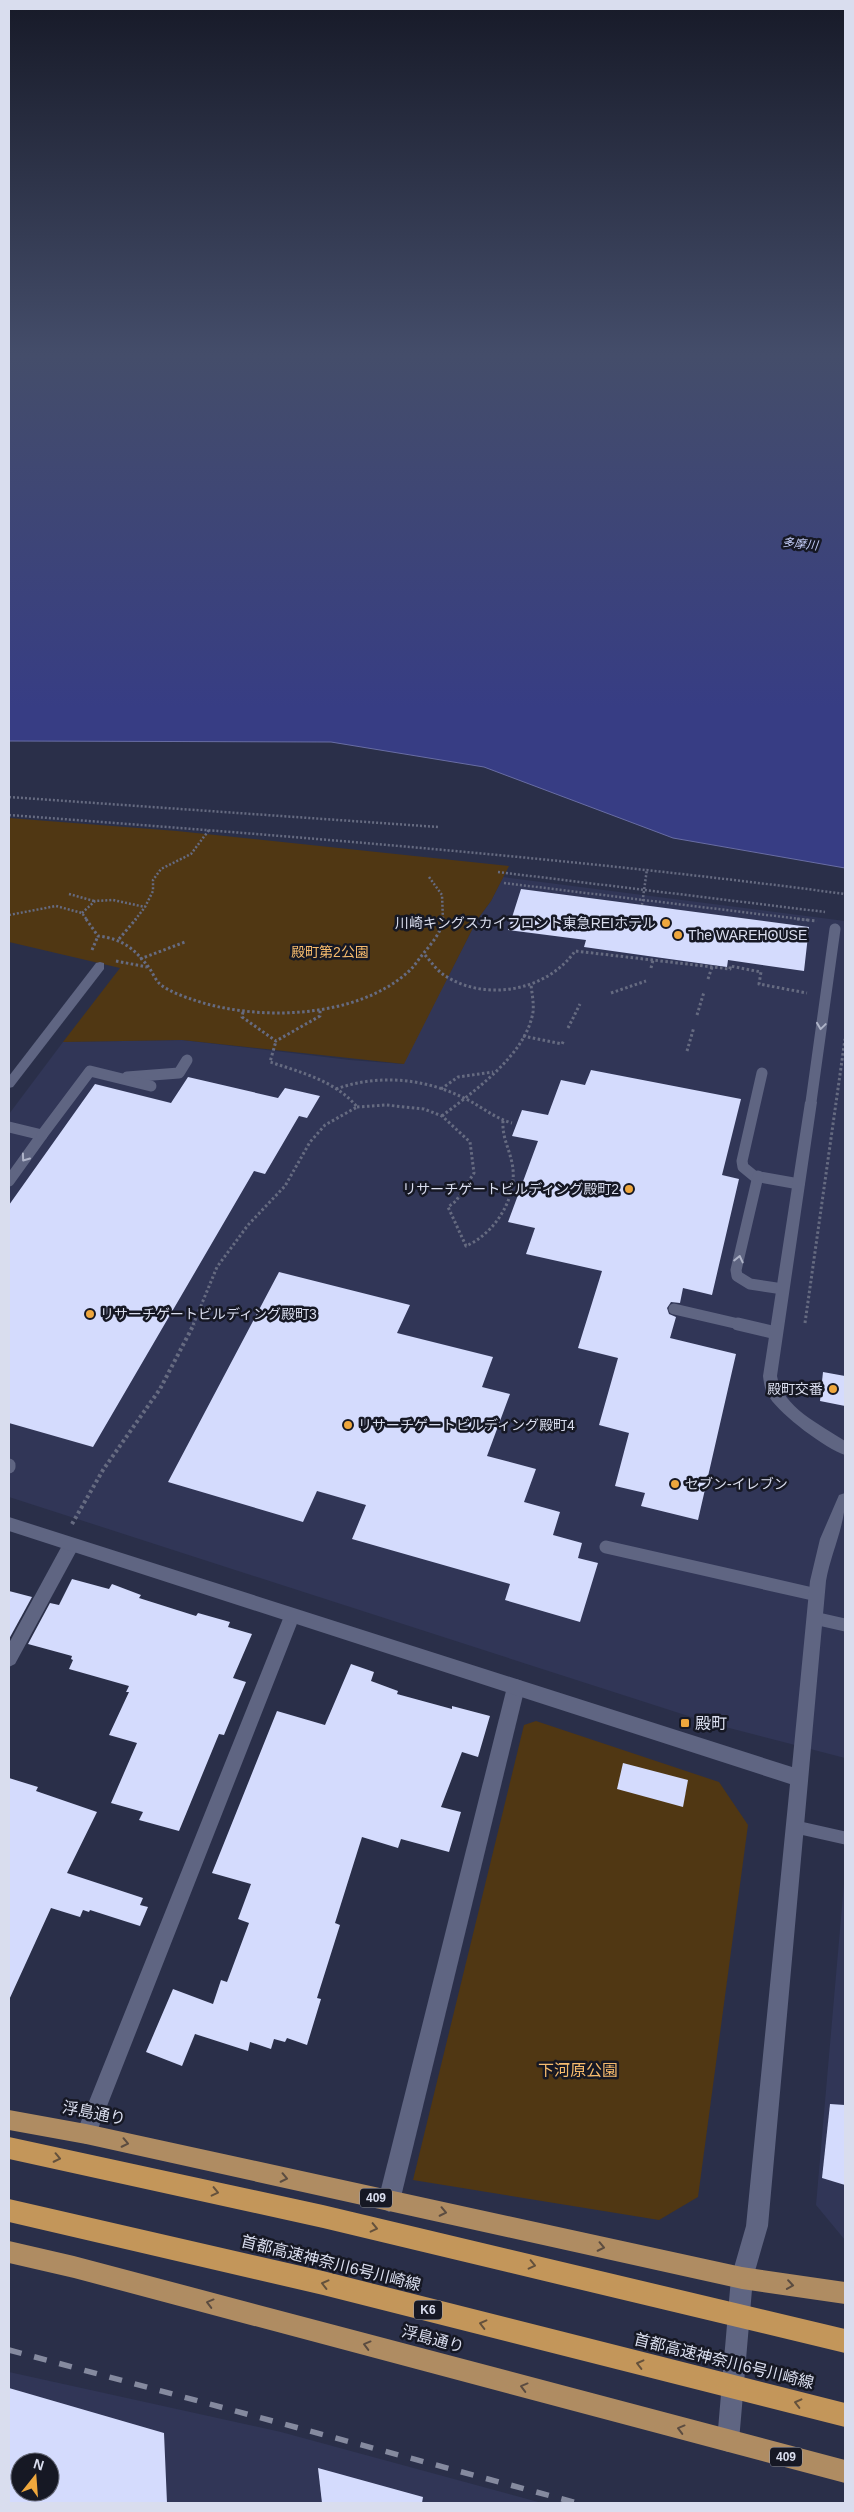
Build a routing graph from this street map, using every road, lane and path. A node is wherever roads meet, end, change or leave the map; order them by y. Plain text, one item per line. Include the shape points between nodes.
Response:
1 (9, 797) edge
2 (9, 815) edge
3 (438, 827) dead end
4 (209, 830) junction
5 (647, 869) junction
6 (498, 872) dead end
7 (429, 877) dead end
8 (504, 883) dead end
9 (644, 888) junction
10 (69, 894) dead end
11 (845, 894) edge
12 (643, 899) junction
13 (95, 901) junction
14 (642, 905) dead end
15 (145, 907) junction
16 (826, 912) dead end
17 (82, 913) junction
18 (9, 915) edge
19 (826, 922) dead end
20 (835, 930) dead end
21 (119, 940) junction
22 (185, 942) dead end
23 (425, 955) junction
24 (140, 959) junction
25 (653, 960) junction
26 (100, 966) dead end
27 (712, 967) junction
28 (651, 968) dead end
29 (708, 979) dead end
30 (646, 981) dead end
31 (531, 985) junction
32 (704, 992) dead end
33 (611, 993) dead end
34 (810, 994) dead end
35 (580, 1004) dead end
36 (320, 1009) junction
37 (242, 1012) junction
38 (697, 1015) dead end
39 (694, 1027) dead end
40 (568, 1028) dead end
41 (523, 1036) junction
42 (845, 1039) edge
43 (564, 1040) dead end
44 (276, 1041) junction
45 (687, 1051) dead end
46 (187, 1060) dead end
47 (493, 1072) junction
48 (762, 1073) dead end
49 (118, 1078) junction
50 (9, 1082) edge
51 (151, 1086) dead end
52 (441, 1088) junction
53 (336, 1089) junction
54 (464, 1098) junction
55 (811, 1102) joint
56 (357, 1107) junction
57 (442, 1116) junction
58 (503, 1121) junction
59 (512, 1122) dead end
60 (9, 1127) edge
61 (42, 1135) junction
62 (758, 1176) junction
63 (9, 1181) edge
64 (799, 1184) junction
65 (783, 1290) junction
66 (674, 1309) dead end
67 (805, 1323) dead end
68 (776, 1333) junction
69 (845, 1449) edge
70 (845, 1500) edge
71 (9, 1524) edge
72 (72, 1526) dead end
73 (71, 1544) junction
74 (606, 1547) dead end
75 (817, 1595) junction
76 (292, 1616) junction
77 (814, 1618) junction
78 (845, 1625) edge
79 (9, 1659) edge
80 (516, 1687) junction
81 (799, 1778) junction
82 (796, 1827) junction
83 (845, 1838) edge
84 (9, 2120) edge
85 (86, 2134) junction
86 (9, 2148) edge
87 (389, 2201) junction
88 (9, 2210) edge
89 (9, 2252) edge
90 (742, 2278) junction
91 (845, 2293) edge
92 (845, 2341) edge
93 (845, 2415) edge
94 (728, 2441) junction
95 (845, 2472) edge

1 - 3 path
2 - 4 path
4 - 5 path via 372,842 436,851
4 - 15 path via 191,854 161,869 152,880 153,891
5 - 9 path
5 - 11 path
6 - 9 path
7 - 23 path via 442,893 443,924
8 - 12 path
9 - 12 path
9 - 16 path
10 - 13 path
12 - 14 path
12 - 19 path
13 - 15 path via 113,900
13 - 17 path
15 - 21 path
17 - 18 path via 56,906
17 - 21 path via 98,936
20 -> 55 lane
21 - 24 path
22 - 24 path
23 - 31 path via 448,978 465,984 494,989
23 - 36 path via 411,971 391,985 350,1002
24 - 37 path via 159,984 222,1009
25 - 27 path
25 - 28 path
25 - 31 path via 575,951 569,963 557,974
26 - 50 street
27 - 29 path
27 - 34 path via 730,969 730,966 761,972 759,984
30 - 33 path
31 - 41 path via 533,1014
32 - 38 path
35 - 40 path
36 - 37 path
36 - 44 path via 320,1016
37 - 44 path via 242,1017
39 - 45 path
41 - 43 path via 562,1044
41 - 47 path via 518,1047
42 - 67 path
44 - 53 path via 270,1062 310,1075
46 - 49 lane via 179,1072
47 - 52 path via 446,1082
47 - 54 path
48 - 62 lane via 742,1161 747,1172
49 - 51 lane
49 - 61 lane via 90,1070
52 - 53 path via 402,1081 370,1081
52 - 54 path
53 - 56 path via 352,1099
54 - 57 path
54 - 58 path
55 - 64 street
56 - 57 path via 386,1105 424,1109
56 - 72 path via 325,1125 310,1142 284,1186 248,1225 217,1267 191,1331 160,1389 103,1470
57 - 58 path via 470,1142 473,1155 474,1173 456,1201 448,1207 466,1246 476,1243 491,1227 513,1194 514,1179 510,1154 502,1136
58 - 59 path
60 - 61 lane
61 -> 63 lane
62 - 64 lane
65 -> 62 lane via 750,1284 738,1276 736,1270
64 - 65 street
65 - 68 street
66 - 68 lane
68 - 69 street via 770,1376 773,1391 780,1400
70 - 75 street via 831,1526 822,1554
71 - 73 street
73 - 76 street
73 - 79 street
74 - 75 lane
75 - 77 street
76 - 80 street
76 - 85 street
77 - 78 lane
77 - 81 street
80 - 81 street
80 - 87 street
81 - 82 street
82 - 83 lane
82 - 90 street via 757,2226
84 - 85 highway, 浮島通り / 409
85 -> 87 highway, 浮島通り / 409
86 -> 92 highway via 540,2266
87 -> 90 highway, 浮島通り / 409
93 -> 88 highway, 首都高速神奈川6号川崎線 / K6 via 274,2272
94 -> 89 highway, 浮島通り / 409
90 -> 91 highway, 浮島通り / 409
90 - 94 street
94 - 95 highway, 浮島通り / 409

